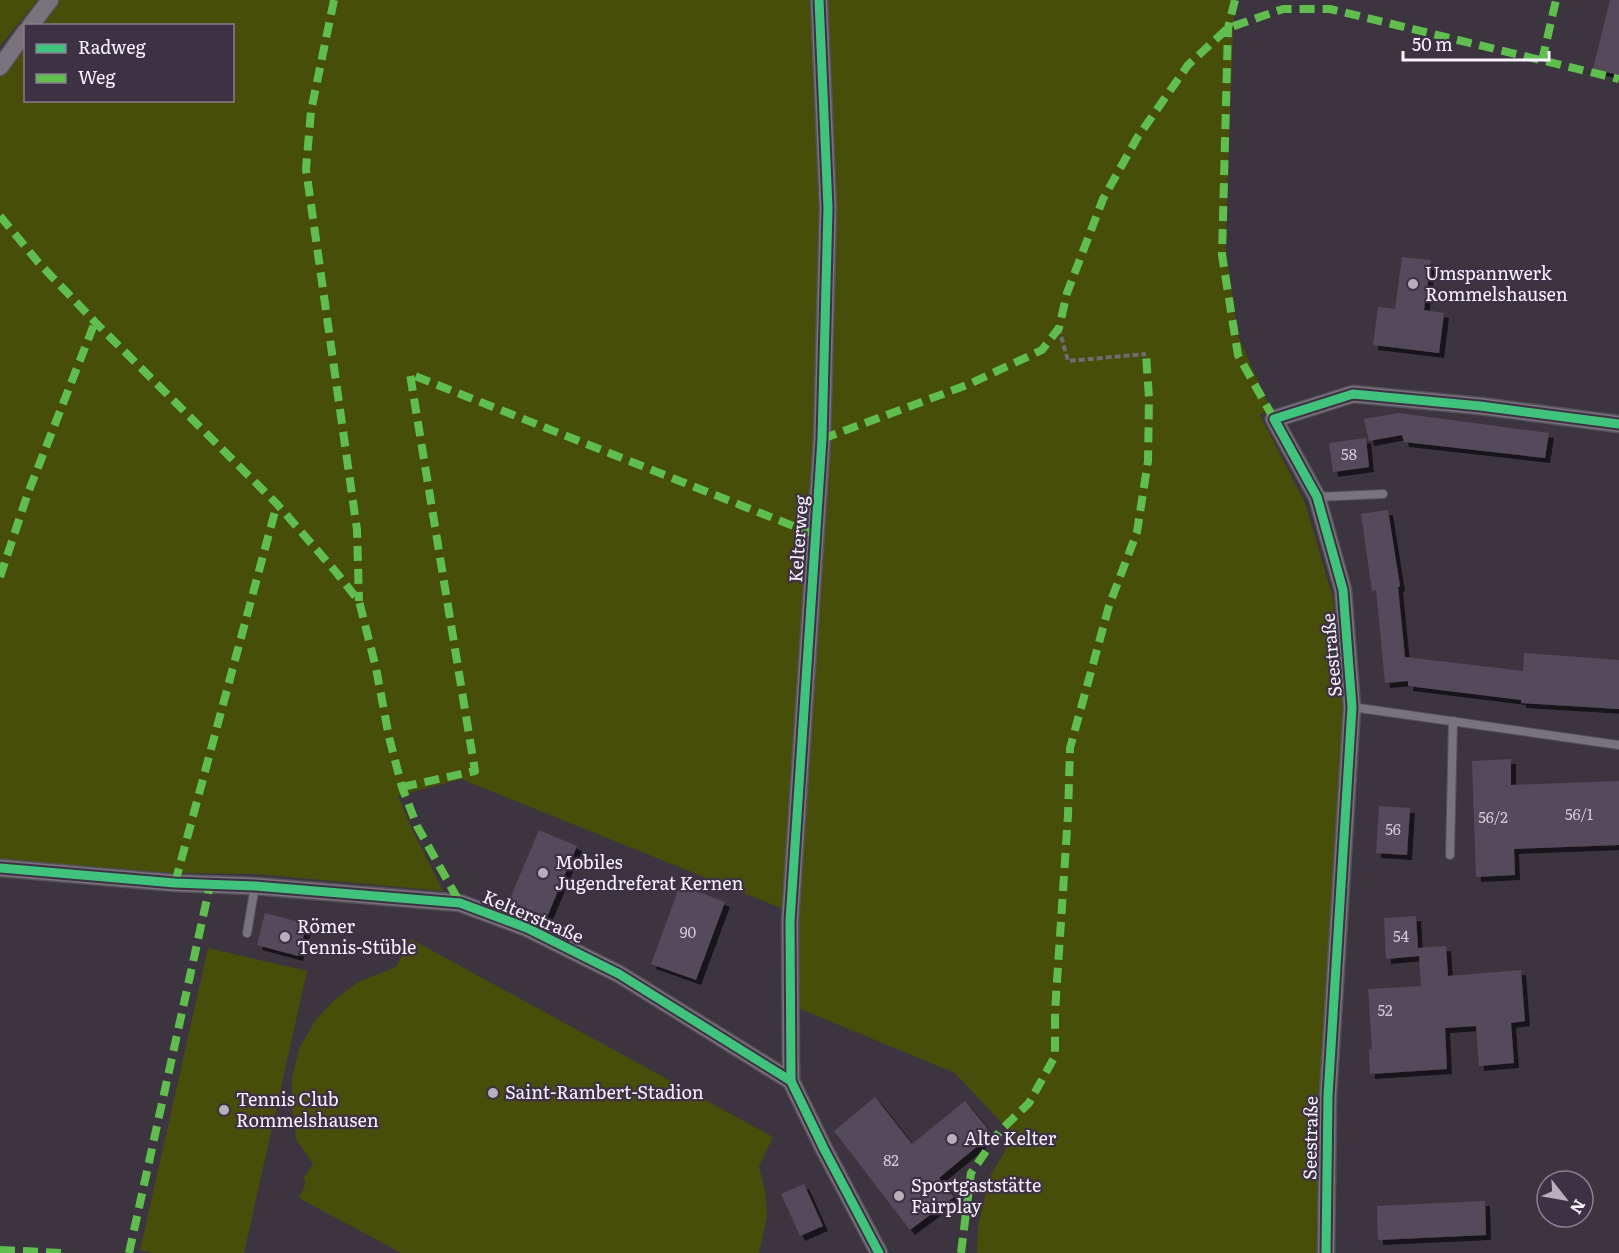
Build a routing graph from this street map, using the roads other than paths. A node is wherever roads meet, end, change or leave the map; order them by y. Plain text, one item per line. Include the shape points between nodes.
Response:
1 (50, 0) edge
2 (819, 0) edge
3 (32, 24) edge
4 (24, 35) edge
5 (0, 67) edge
6 (1619, 424) edge
7 (1383, 494) dead end
8 (1317, 497) junction
9 (1352, 707) junction
10 (1453, 722) junction
11 (1619, 745) edge
12 (1450, 855) dead end
13 (0, 868) edge
14 (255, 886) junction
15 (247, 933) dead end
16 (791, 1081) junction
17 (879, 1253) edge
18 (1326, 1253) edge

1 - 3 street
2 - 16 street, Kelterweg via 828,208 822,439 790,921
4 - 5 street
6 - 8 street, Seestraße via 1353,394 1274,419
7 - 8 lane
8 - 9 street, Seestraße via 1343,590
9 - 10 lane, Seestraße
9 - 18 street, Seestraße via 1328,1096
10 - 11 lane, Seestraße
10 - 12 lane
13 - 14 street, Kelterstraße
14 - 15 lane
14 - 16 street, Kelterstraße via 460,903 527,928 619,974
16 - 17 street

